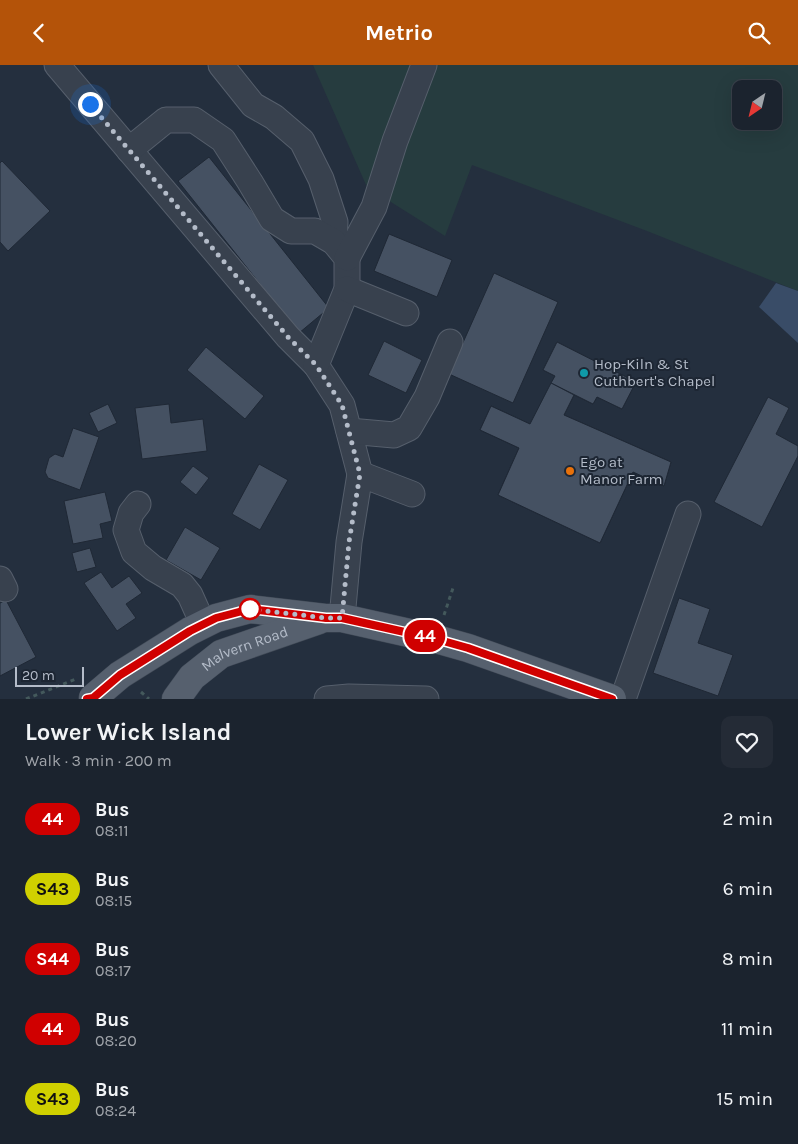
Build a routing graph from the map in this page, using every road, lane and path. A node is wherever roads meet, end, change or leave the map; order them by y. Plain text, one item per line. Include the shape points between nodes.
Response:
1 (57, 65) edge
2 (222, 65) edge
3 (424, 65) edge
4 (129, 150) junction
5 (341, 250) junction
6 (347, 289) junction
7 (406, 313) dead end
8 (450, 342) dead end
9 (316, 365) junction
10 (349, 431) junction
11 (360, 474) junction
12 (412, 494) dead end
13 (138, 504) dead end
14 (688, 514) dead end
15 (454, 585) dead end
16 (334, 618) junction
17 (203, 624) junction
18 (436, 639) junction
19 (92, 699) edge
20 (176, 699) edge
21 (327, 699) edge
22 (426, 699) edge
23 (612, 699) edge
24 (623, 699) edge

1 - 4 street
2 - 5 street via 253,105 274,117 302,141 321,179
3 - 5 street via 374,207
4 - 5 street via 166,120 194,120 223,140 272,219 291,231 315,231
4 - 9 street via 288,337
5 - 6 street
6 - 7 street
6 - 9 street
8 - 10 street via 409,428 394,435
9 - 10 street via 342,405
10 - 11 street
11 - 12 street
11 - 16 street
13 - 17 street via 130,513 126,530 134,552 182,585
14 - 24 street
15 - 18 path
16 - 17 main road, Malvern Road via 250,609
16 - 18 main road, Malvern Road
16 - 20 main road, Malvern Road via 221,655 192,677
17 - 19 main road, Malvern Road via 120,675
18 - 23 main road, Malvern Road
21 - 22 street

